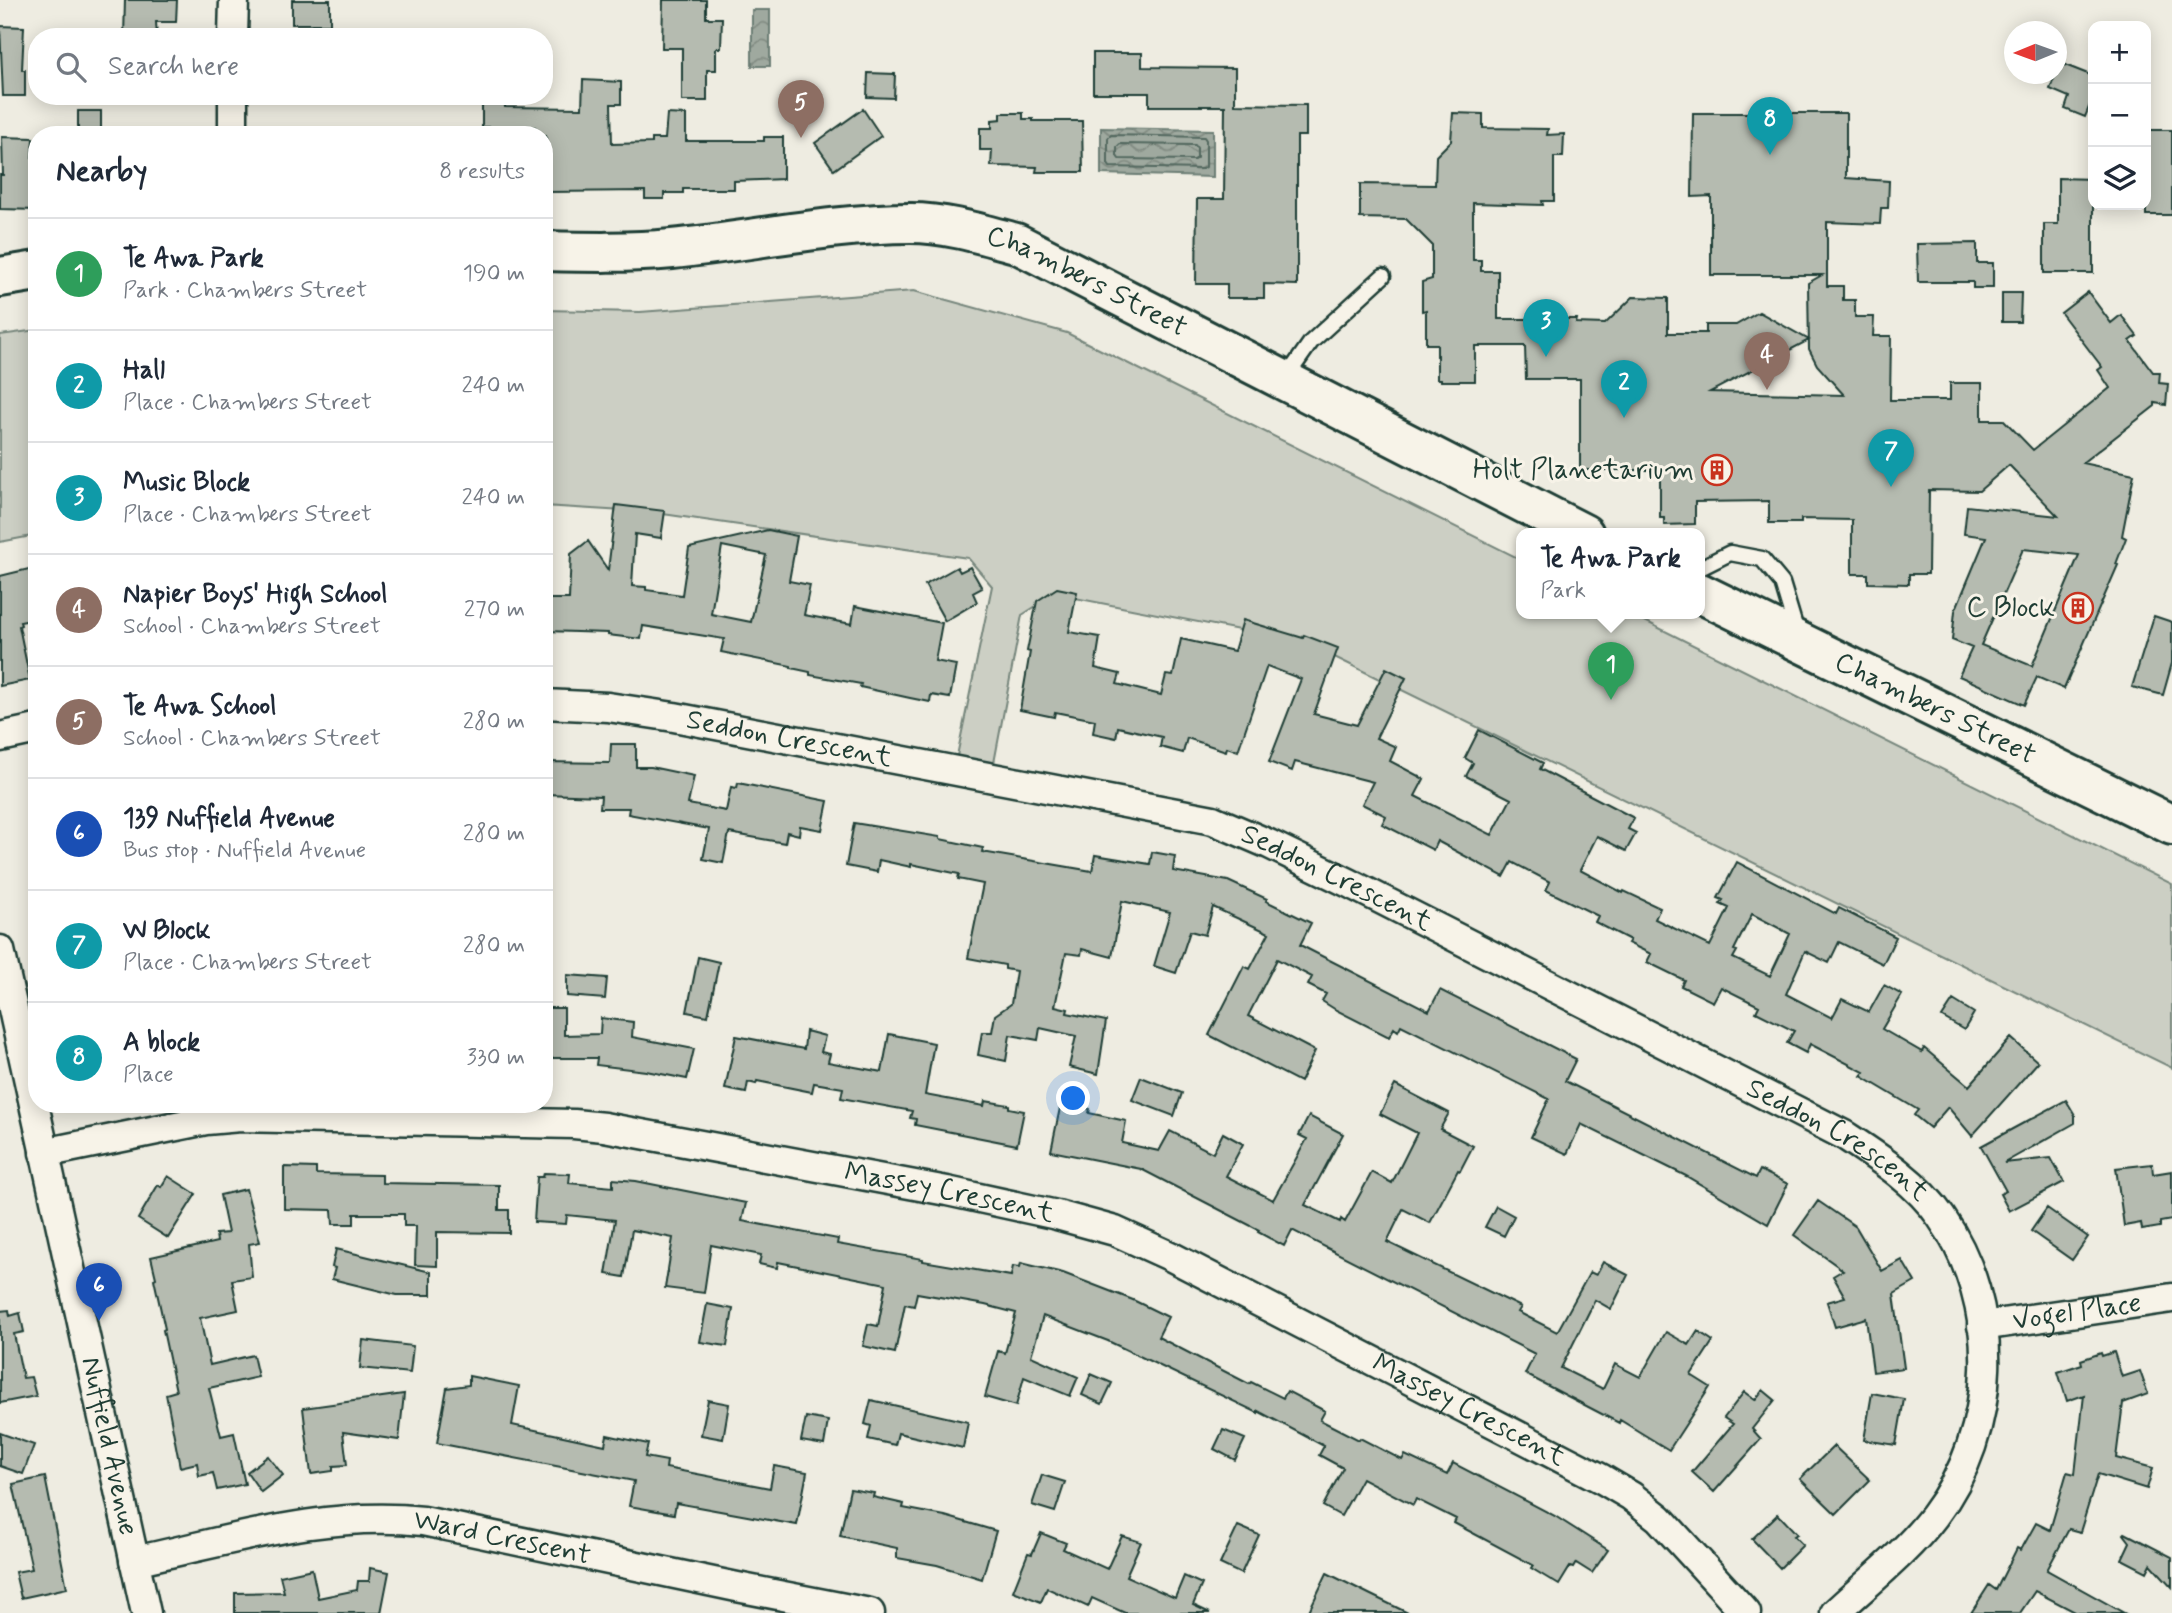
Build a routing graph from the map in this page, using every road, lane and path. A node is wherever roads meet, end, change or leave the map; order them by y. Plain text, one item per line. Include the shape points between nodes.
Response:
1 (234, 0) edge
2 (233, 28) edge
3 (233, 105) edge
4 (233, 126) edge
5 (553, 251) edge
6 (28, 272) edge
7 (1383, 276) dead end
8 (0, 277) edge
9 (1284, 380) junction
10 (1572, 528) edge
11 (1705, 566) edge
12 (1705, 596) edge
13 (1800, 643) junction
14 (553, 704) edge
15 (28, 731) edge
16 (0, 737) edge
17 (2172, 825) edge
18 (0, 950) edge
19 (28, 1079) edge
20 (35, 1113) edge
21 (44, 1153) junction
22 (2172, 1298) edge
23 (1982, 1326) junction
24 (134, 1561) junction
25 (146, 1613) edge
26 (870, 1613) edge
27 (1746, 1613) edge
28 (1835, 1613) edge

1 - 2 street
3 - 4 street
5 - 9 main road, Chambers Street via 622,253 862,226 941,226 1016,243
6 - 8 main road
7 - 9 lane via 1311,342
9 - 10 main road, Chambers Street
11 - 13 lane via 1730,554 1762,559 1782,583
12 - 13 main road, Chambers Street
13 - 17 main road, Chambers Street
14 - 23 street, Seddon Crescent via 674,717 1115,800 1213,820 1269,844 1844,1135 1874,1155 1920,1191 1941,1217 1973,1279
15 - 16 street
18 - 19 street, Nuffield Avenue
20 - 21 street, Nuffield Avenue
21 - 24 street, Nuffield Avenue
21 - 27 street, Massey Crescent via 206,1119 240,1117 573,1124 637,1132 1057,1215 1115,1231 1170,1256 1602,1479 1659,1518
22 - 23 street, Vogel Place
23 - 28 street, Seddon Crescent via 1982,1405 1963,1469 1910,1544
24 - 25 street, Nuffield Avenue
24 - 26 street, Ward Crescent via 298,1525 402,1519

